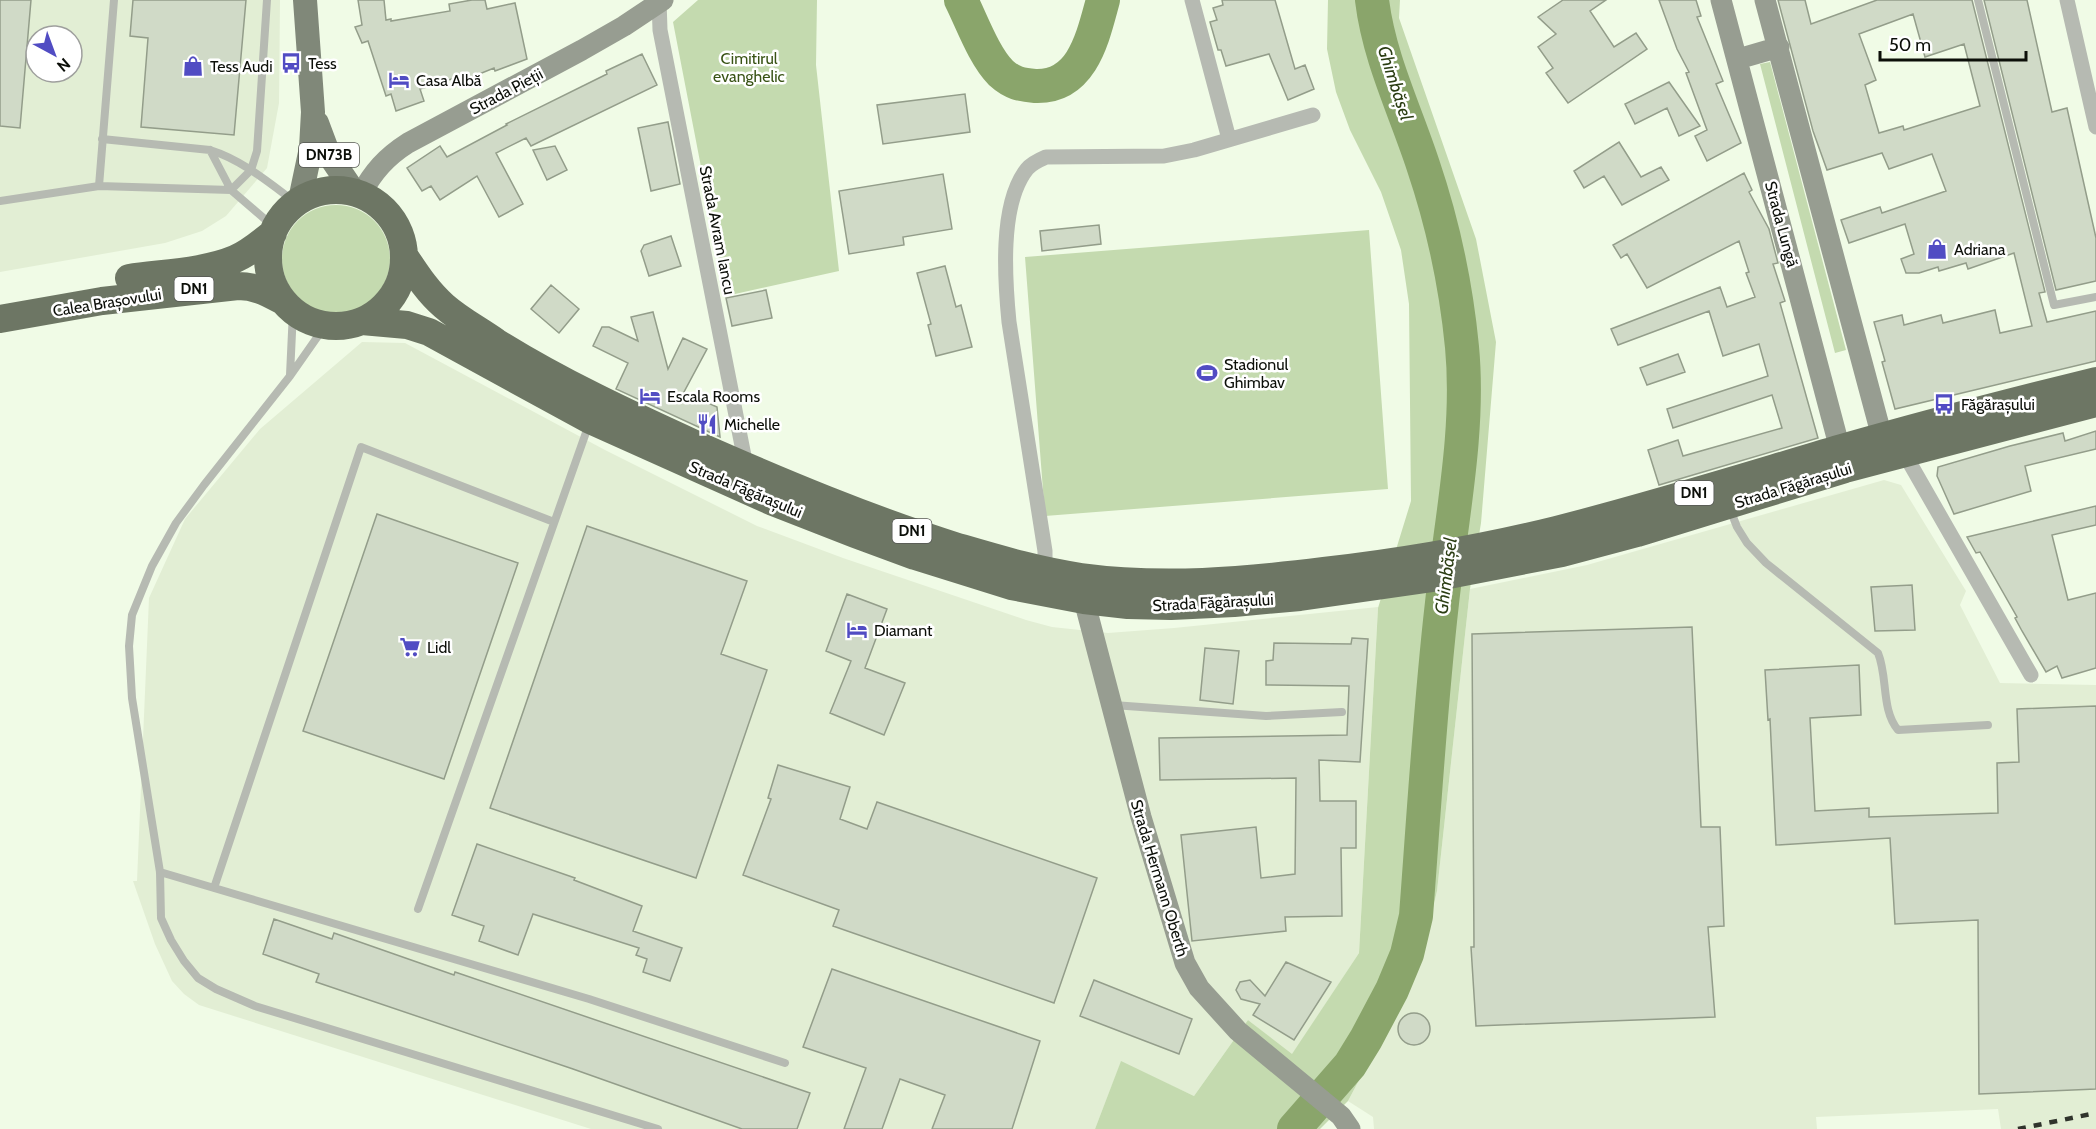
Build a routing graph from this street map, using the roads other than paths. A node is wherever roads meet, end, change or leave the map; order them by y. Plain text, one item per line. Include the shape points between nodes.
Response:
1 (114, 0) edge
2 (267, 0) edge
3 (305, 0) edge
4 (1192, 0) edge
5 (1721, 0) edge
6 (1765, 0) edge
7 (1978, 0) edge
8 (2067, 0) edge
9 (660, 1) edge
10 (1779, 47) junction
11 (1738, 58) junction
12 (2093, 97) edge
13 (313, 112) junction
14 (1313, 116) dead end
15 (2096, 127) edge
16 (102, 139) junction
17 (1229, 139) junction
18 (210, 150) junction
19 (251, 170) junction
20 (99, 186) junction
21 (231, 190) junction
22 (357, 193) junction
23 (0, 201) edge
24 (298, 202) junction
25 (274, 230) junction
26 (405, 257) junction
27 (2096, 297) edge
28 (0, 302) edge
29 (288, 306) junction
30 (0, 319) edge
31 (363, 321) junction
32 (326, 326) junction
33 (290, 376) junction
34 (2096, 381) edge
35 (2096, 403) edge
36 (590, 420) junction
37 (1893, 445) junction
38 (1840, 449) junction
39 (746, 466) junction
40 (1729, 505) junction
41 (554, 522) junction
42 (1507, 553) junction
43 (1045, 570) junction
44 (1369, 577) junction
45 (1084, 600) junction
46 (2031, 675) dead end
47 (1110, 705) junction
48 (1342, 712) dead end
49 (1989, 725) dead end
50 (160, 872) junction
51 (214, 888) junction
52 (418, 909) dead end
53 (785, 1063) dead end
54 (1346, 1123) edge
55 (658, 1129) edge

1 - 16 lane
2 - 19 lane via 256,151
3 - 13 main road, DN73B
4 - 17 street
5 - 11 street, Strada Lungă
6 - 10 street
7 - 27 lane via 2054,304
8 - 12 street
9 - 22 street, Strada Pieții via 582,50 408,143 383,161
9 - 39 street, Strada Avram Iancu via 660,30
10 - 11 street
10 - 37 street
11 - 38 street, Strada Lungă
12 - 15 street
13 - 22 main road, DN73B via 329,155
13 - 24 main road, DN73B via 311,148
14 - 17 street
16 - 18 lane
16 - 20 lane
17 - 43 street via 1164,156 1046,157 1027,170 1019,185 1011,207 1005,285 1046,551
18 - 19 lane
18 - 21 lane
19 - 21 lane
19 - 24 lane
20 - 21 lane
20 - 23 lane
21 - 25 lane
22 - 24 highway, DN1 via 332,190
22 - 26 highway, Strada Făgărașului / DN1 via 389,214 400,234
24 - 25 highway, DN1
25 - 28 highway, Calea Brașovului / DN1 via 249,251 212,266
25 - 29 highway via 268,250 269,268 274,286
26 - 31 highway, Strada Făgărașului / DN1 via 393,296
26 - 39 highway, Strada Făgărașului / DN1 via 446,309 518,355 599,399
29 - 30 highway, Calea Brașovului / DN1 via 263,290 228,286 102,301
29 - 32 highway, Strada Făgărașului / DN1 via 302,318
29 - 33 lane
31 - 32 highway, Strada Făgărașului / DN1
31 - 36 highway, Strada Făgărașului / DN1 via 407,325 429,332
32 - 33 lane
33 - 50 lane via 176,523 152,566 132,615 132,698
34 - 37 highway, Strada Făgărașului / DN1 via 1948,418
35 - 37 highway, Strada Făgărașului / DN1
36 - 41 lane
36 - 45 highway, Strada Făgărașului / DN1 via 774,502 905,552 1011,586
37 - 38 highway, Strada Făgărașului / DN1
37 - 40 highway, Strada Făgărașului / DN1
37 - 46 street
38 - 42 highway, Strada Făgărașului / DN1 via 1643,507
39 - 43 highway, Strada Făgărașului / DN1 via 924,536
40 - 42 highway, Strada Făgărașului / DN1 via 1562,553
40 - 49 lane via 1747,543 1766,563 1878,653 1883,664 1890,721 1898,730
41 - 51 lane via 360,447
41 - 52 lane
42 - 44 highway, Strada Făgărașului / DN1
43 - 44 highway, Strada Făgărașului / DN1 via 1083,577 1170,583
44 - 45 highway, Strada Făgărașului / DN1 via 1300,597 1234,603 1171,606
45 - 47 street, Strada Hermann Oberth
47 - 48 lane via 1266,716
47 - 54 street, Strada Hermann Oberth via 1178,944 1199,988 1238,1030
50 - 51 lane
50 - 55 lane via 161,918 171,940 198,978 216,989 255,1006
51 - 53 lane via 589,999

